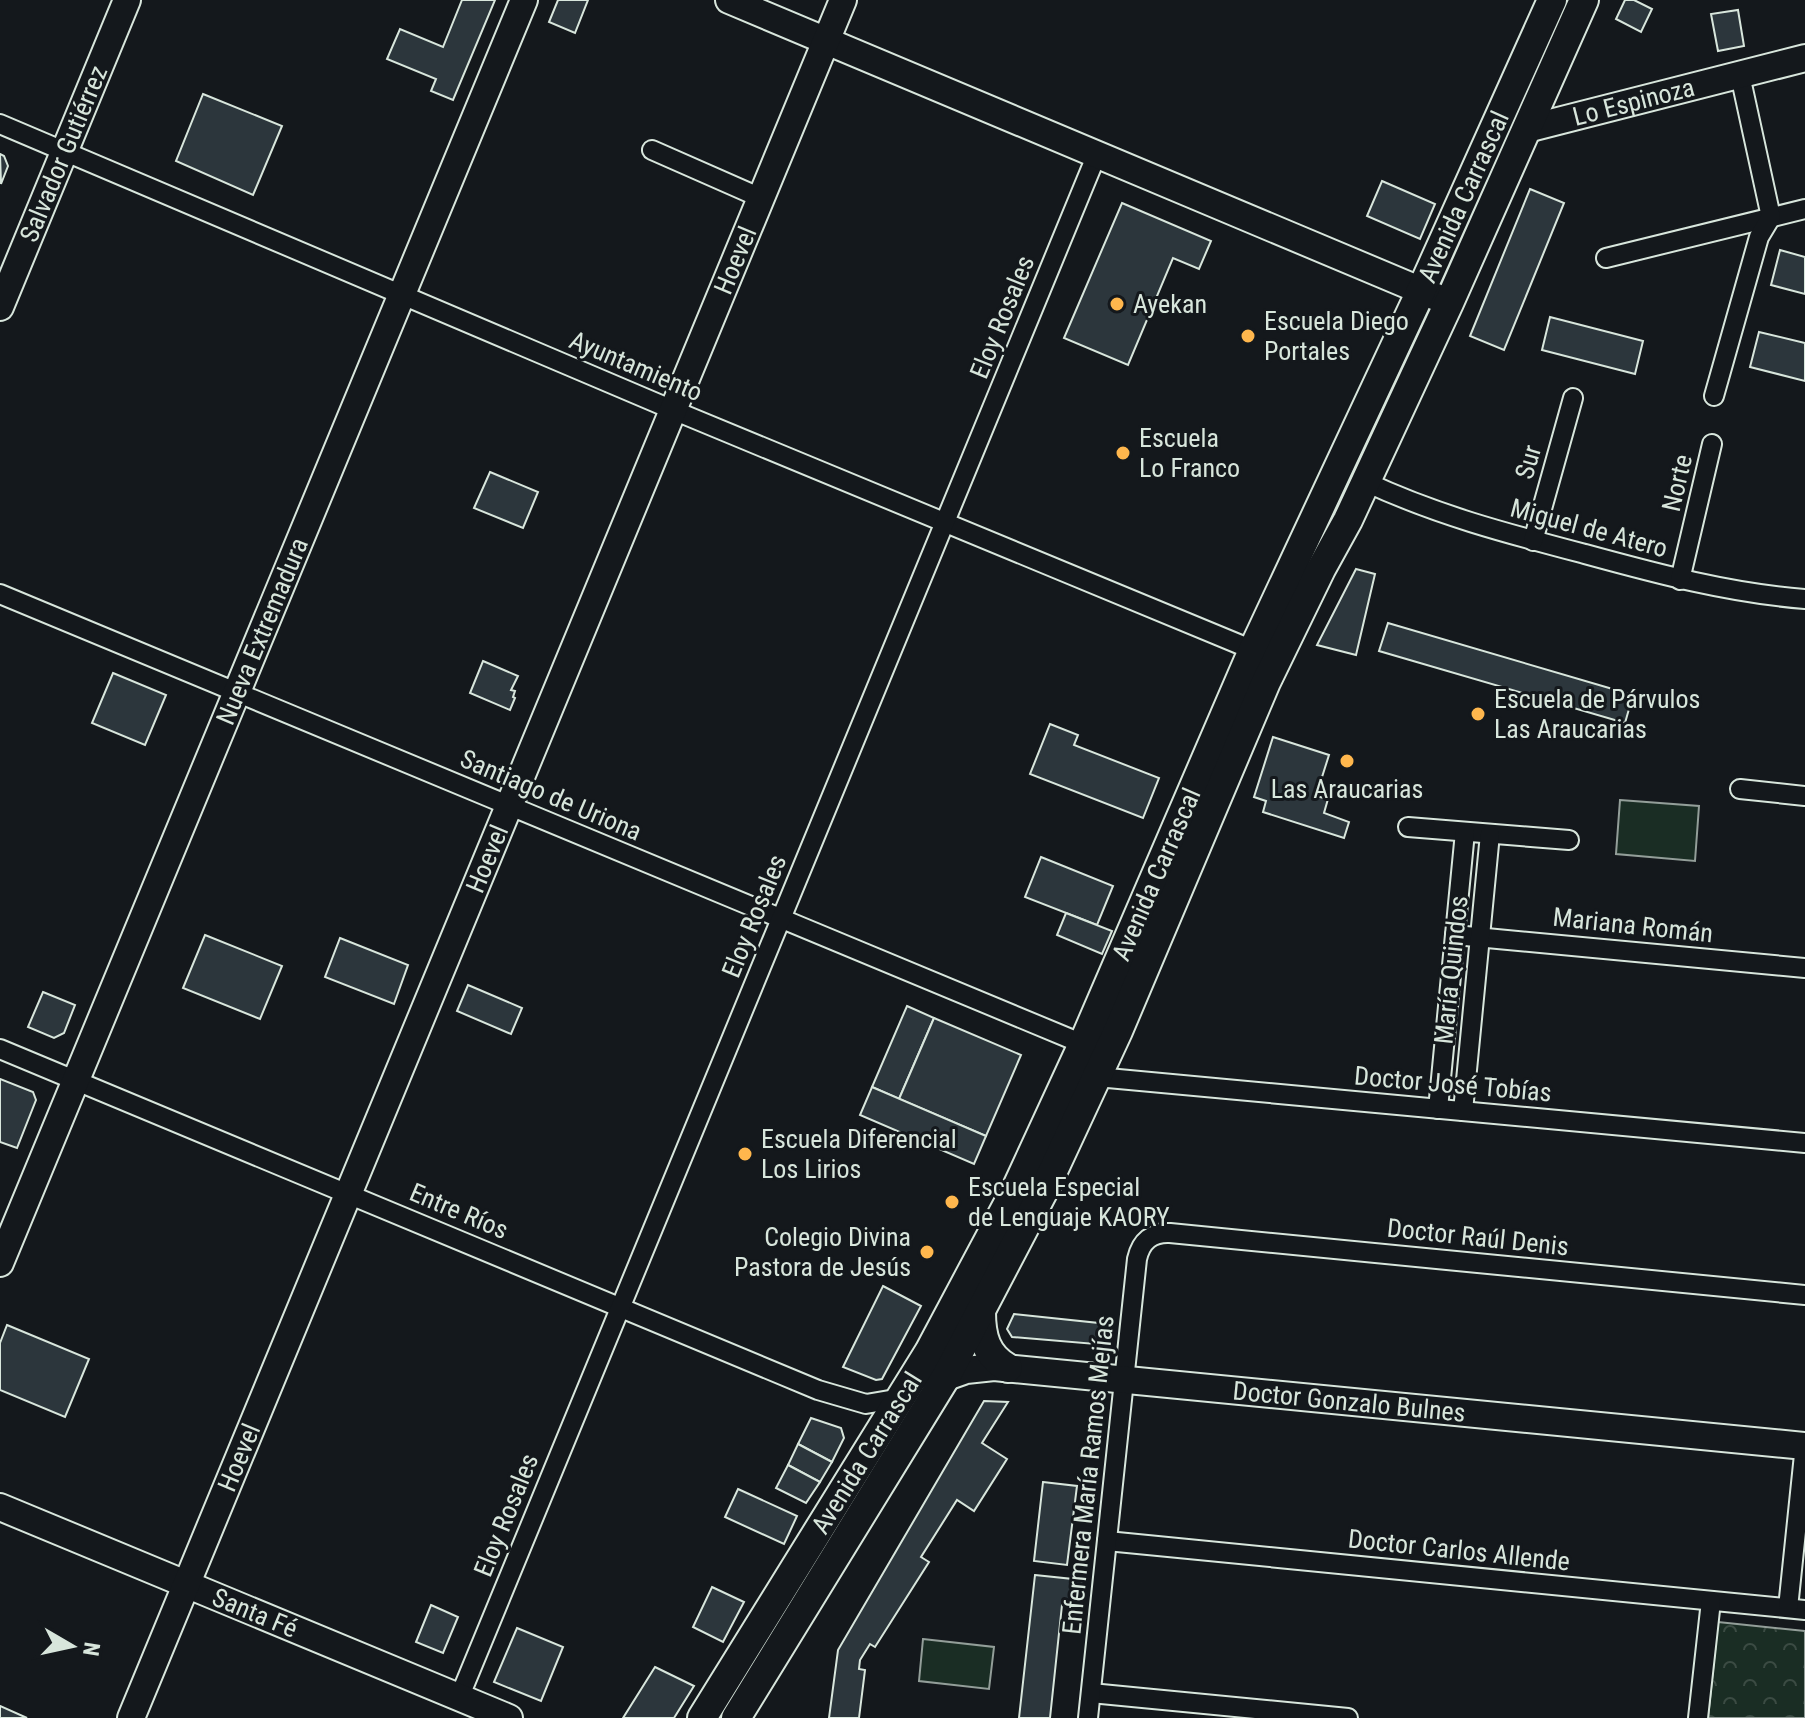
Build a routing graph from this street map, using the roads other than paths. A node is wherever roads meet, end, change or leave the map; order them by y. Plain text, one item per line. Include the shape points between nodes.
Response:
1 (127, 0) edge
2 (524, 0) edge
3 (729, 0) edge
4 (843, 0) edge
5 (1552, 0) edge
6 (1584, 0) edge
7 (826, 41) junction
8 (1805, 58) edge
9 (1740, 75) junction
10 (0, 124) edge
11 (1527, 129) junction
12 (652, 150) dead end
13 (65, 151) junction
14 (1097, 154) junction
15 (761, 198) junction
16 (1805, 209) edge
17 (1771, 217) junction
18 (1606, 258) dead end
19 (1421, 291) junction
20 (402, 294) junction
21 (1449, 303) junction
22 (0, 307) edge
23 (1714, 396) dead end
24 (1573, 398) dead end
25 (673, 410) junction
26 (1712, 444) dead end
27 (1366, 482) junction
28 (945, 522) junction
29 (1533, 541) junction
30 (1680, 580) junction
31 (0, 594) edge
32 (1805, 599) edge
33 (1253, 650) junction
34 (237, 693) junction
35 (1740, 789) dead end
36 (1805, 796) edge
37 (509, 806) junction
38 (1408, 827) dead end
39 (1465, 832) junction
40 (1490, 834) junction
41 (1569, 840) dead end
42 (781, 919) junction
43 (1455, 935) junction
44 (1480, 937) junction
45 (1805, 968) edge
46 (1083, 1044) junction
47 (0, 1049) edge
48 (1097, 1077) junction
49 (76, 1080) junction
50 (1438, 1109) junction
51 (1463, 1111) junction
52 (1805, 1143) edge
53 (349, 1193) junction
54 (1147, 1239) joint
55 (0, 1263) edge
56 (1805, 1295) edge
57 (621, 1307) junction
58 (981, 1312) junction
59 (1008, 1368) junction
60 (947, 1375) junction
61 (1124, 1379) junction
62 (901, 1398) junction
63 (1805, 1446) edge
64 (0, 1507) edge
65 (1107, 1541) junction
66 (187, 1585) junction
67 (1711, 1601) junction
68 (1796, 1609) edge
69 (1091, 1693) junction
70 (459, 1698) junction
71 (131, 1718) edge
72 (509, 1718) edge
73 (702, 1718) edge
74 (736, 1718) edge
75 (1088, 1718) edge
76 (1348, 1718) edge
77 (1698, 1718) edge

1 - 13 street, Salvador Gutiérrez
2 - 20 street, Nueva Extremadura
3 - 7 street
4 - 7 street, Hoevel
5 - 19 main road, Avenida Carrascal
6 - 11 main road, Avenida Carrascal
7 - 14 street
7 - 15 street, Hoevel
8 - 9 street, Lo Espinoza
9 - 11 street, Lo Espinoza
9 - 17 street
10 - 13 street, Ayuntamiento
11 - 21 main road, Avenida Carrascal
12 - 15 street
13 - 20 street, Ayuntamiento
13 - 22 street, Salvador Gutiérrez
14 - 19 street
14 - 28 street, Eloy Rosales
15 - 25 street, Hoevel
16 - 17 street
17 - 18 street
17 - 23 street via 1759,237
19 - 21 street
19 - 33 main road, Avenida Carrascal
20 - 25 street, Ayuntamiento
20 - 34 street, Nueva Extremadura
21 - 27 main road, Avenida Carrascal
24 - 29 street, Sur
25 - 28 street, Ayuntamiento
25 - 37 street, Hoevel
26 - 30 street, Norte
27 - 29 street, Miguel de Atero via 1431,511
27 - 48 main road, Avenida Carrascal via 1266,682
28 - 33 street, Ayuntamiento
28 - 42 street, Eloy Rosales
29 - 30 street, Miguel de Atero
30 - 32 street, Miguel de Atero
31 - 34 street, Santiago de Uriona
33 - 46 main road, Avenida Carrascal
34 - 37 street, Santiago de Uriona
34 - 49 street, Nueva Extremadura
35 - 36 street
37 - 42 street, Santiago de Uriona
37 - 53 street, Hoevel
38 - 39 street
39 - 40 street
39 - 43 street, María Quindos
40 - 41 street
40 - 44 street, María Quindos
42 - 46 street, Santiago de Uriona
42 - 57 street, Eloy Rosales
43 - 44 street, Mariana Román
43 - 50 street, María Quindos
44 - 45 street, Mariana Román
44 - 51 street, María Quindos
46 - 62 main road, Avenida Carrascal via 972,1275
47 - 49 street, Entre Ríos
48 - 50 street, Doctor José Tobías
48 - 58 main road, Avenida Carrascal
49 - 53 street, Entre Ríos
49 - 55 street, Nueva Extremadura
50 - 51 street, Doctor José Tobías
51 - 52 street, Doctor José Tobías
53 - 57 street, Entre Ríos
53 - 66 street, Hoevel
54 - 56 street, Doctor Raúl Denis via 1170,1233
54 - 61 street, Enfermera María Ramos Mejías via 1137,1259
57 - 62 street, Entre Ríos via 839,1399 866,1404
57 - 70 street, Eloy Rosales
58 - 59 main road via 987,1347
58 - 60 main road, Avenida Carrascal
59 - 60 street, Doctor Gonzalo Bulnes
59 - 61 street, Doctor Gonzalo Bulnes
60 - 62 street, Doctor Gonzalo Bulnes
60 - 74 main road, Avenida Carrascal
61 - 63 street, Doctor Gonzalo Bulnes
61 - 65 street, Enfermera María Ramos Mejías
62 - 73 main road, Avenida Carrascal
63 - 68 street
64 - 66 street, Santa Fé
65 - 67 street, Doctor Carlos Allende
65 - 69 street, Enfermera María Ramos Mejías
66 - 70 street, Santa Fé
66 - 71 street, Hoevel
67 - 68 street, Doctor Carlos Allende
67 - 77 street
69 - 75 street, Enfermera María Ramos Mejías
69 - 76 street
70 - 72 street, Santa Fé

